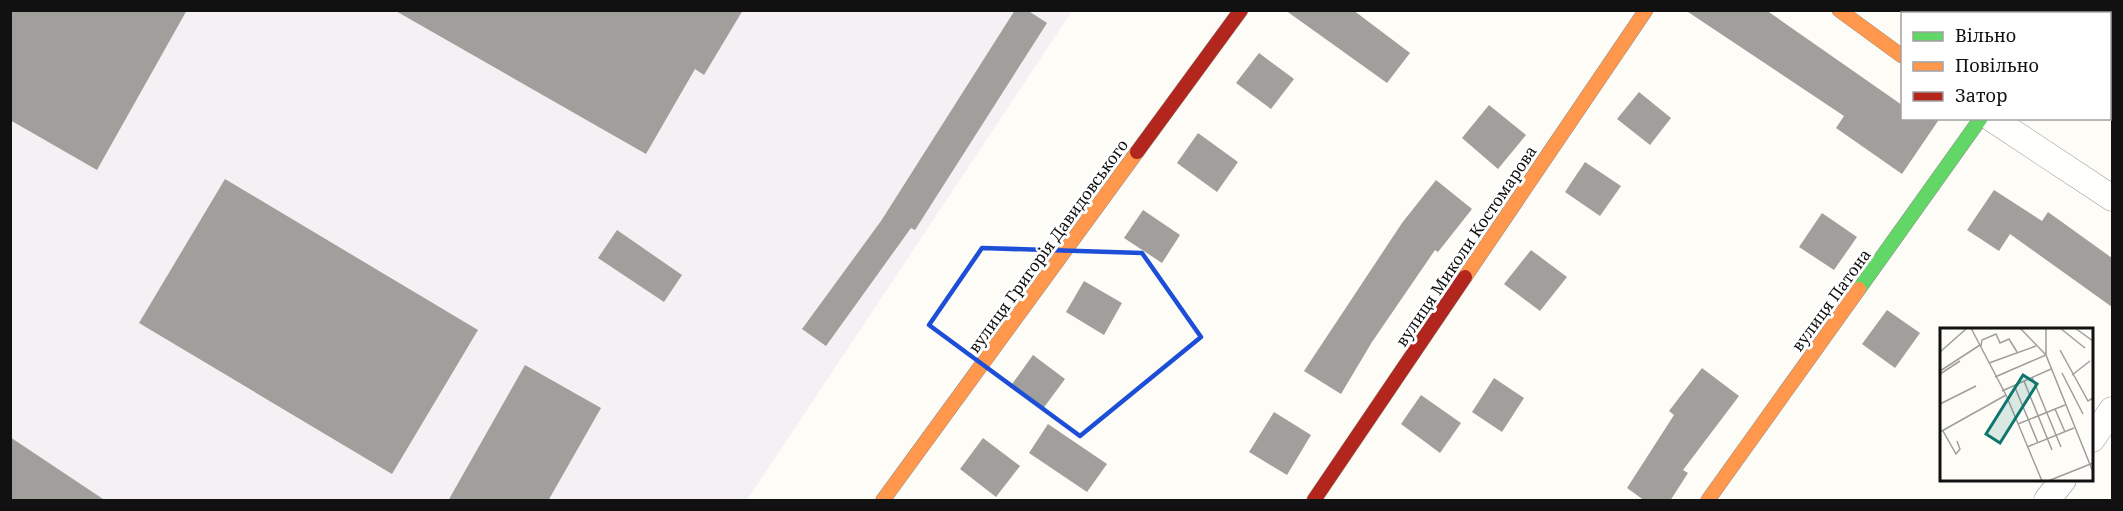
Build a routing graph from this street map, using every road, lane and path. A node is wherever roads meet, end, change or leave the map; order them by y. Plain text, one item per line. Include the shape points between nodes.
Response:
1 (1241, 10) edge
2 (1646, 10) edge
3 (1839, 10) edge
4 (1901, 55) edge
5 (1981, 120) edge
6 (1994, 120) edge
7 (2112, 198) edge
8 (2112, 410) edge
9 (2093, 436) edge
10 (2061, 481) edge
11 (883, 501) edge
12 (1314, 501) edge
13 (1708, 501) edge
14 (2048, 501) edge

1 - 11 street, вулиця Григорія Давидовського
2 - 12 street, вулиця Миколи Костомарова
3 - 4 street
5 - 13 street, вулиця Патона
6 - 7 street
8 - 9 street
10 - 14 street

